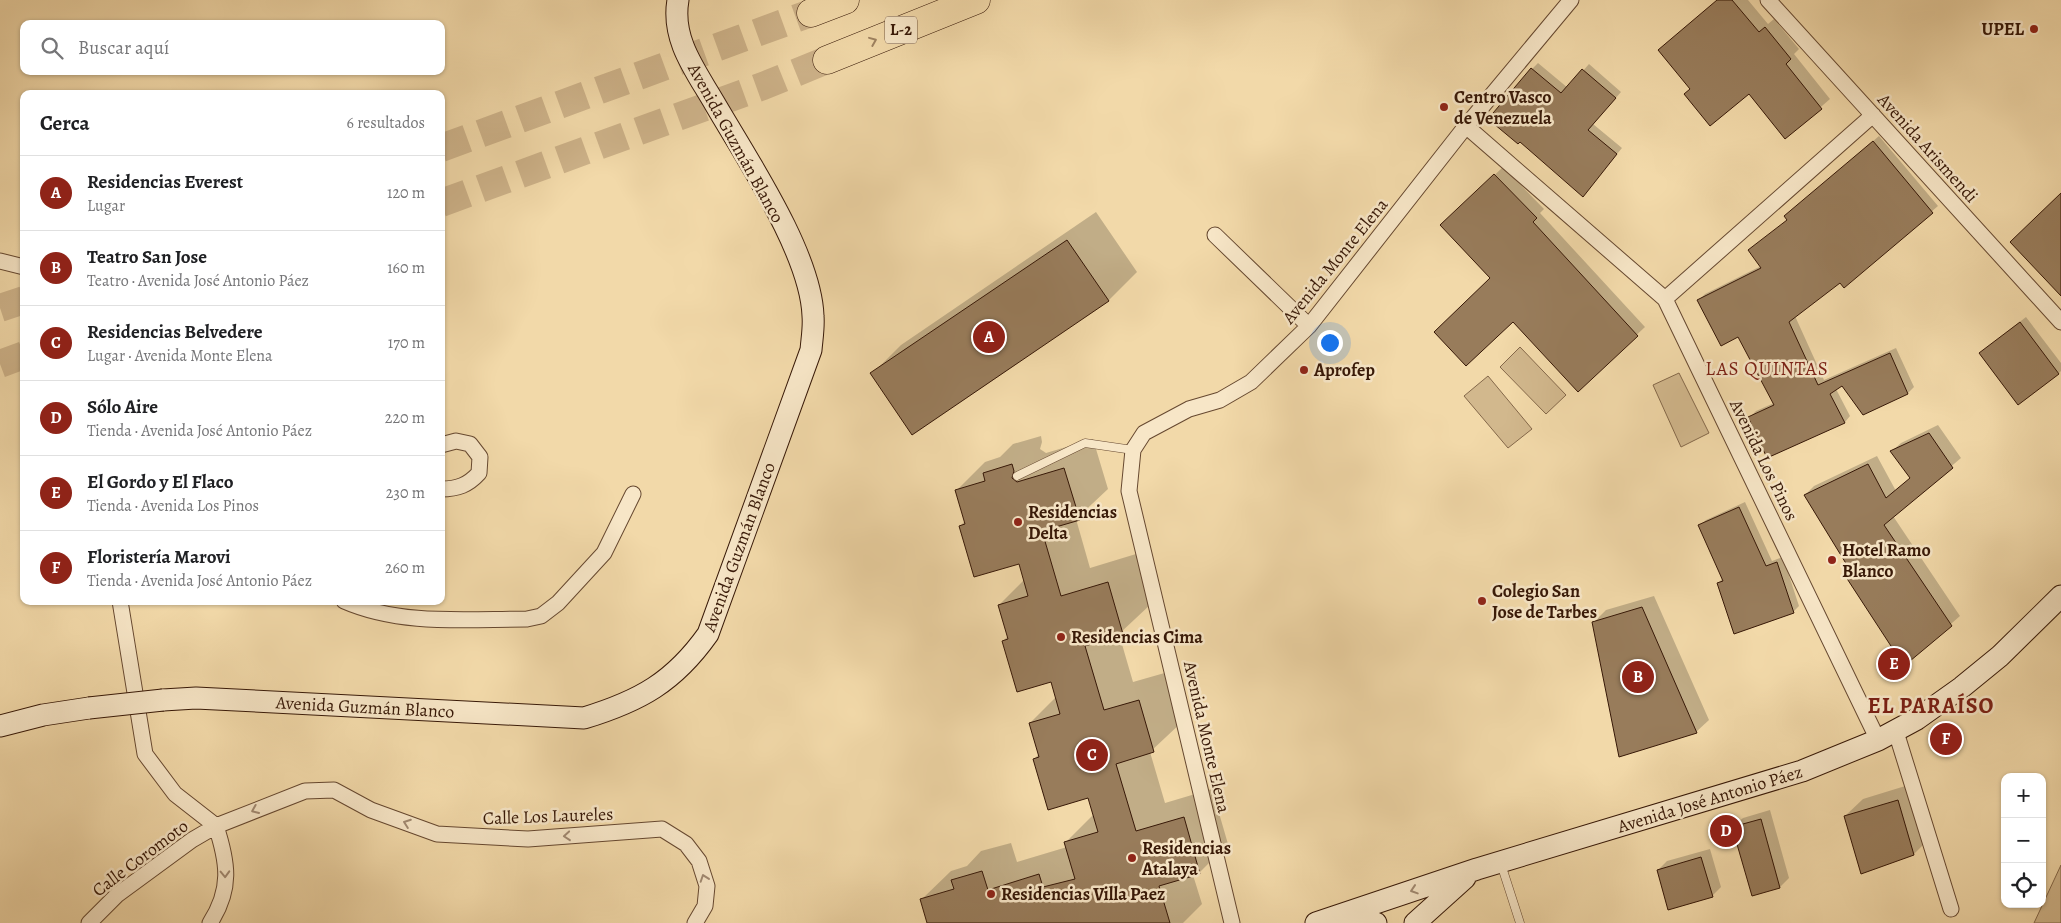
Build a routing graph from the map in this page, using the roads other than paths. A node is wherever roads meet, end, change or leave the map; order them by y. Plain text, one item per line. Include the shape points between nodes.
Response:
1 (678, 0) edge
2 (844, 0) edge
3 (976, 0) edge
4 (1571, 0) edge
5 (1768, 0) edge
6 (811, 13) tunnel mouth
7 (827, 60) tunnel mouth
8 (1873, 115) junction
9 (1466, 126) junction
10 (1215, 235) dead end
11 (0, 261) edge
12 (20, 266) edge
13 (1665, 299) junction
14 (2061, 322) edge
15 (1309, 326) junction
16 (445, 444) edge
17 (1133, 450) junction
18 (1017, 476) dead end
19 (445, 488) edge
20 (633, 494) dead end
21 (2060, 599) edge
22 (121, 605) edge
23 (357, 605) edge
24 (0, 726) edge
25 (1887, 736) junction
26 (216, 826) junction
27 (1500, 862) junction
28 (1477, 870) junction
29 (1951, 909) dead end
30 (1326, 919) edge
31 (89, 923) edge
32 (210, 923) edge
33 (695, 923) edge
34 (1232, 923) edge
35 (1376, 923) edge
36 (1415, 923) edge
37 (1520, 923) edge

1 - 24 street, Avenida Guzmán Blanco, bridge via 680,43 796,250 813,315 811,350 708,634 692,657 642,697 584,718 196,698 88,708
2 - 6 highway
7 -> 3 highway, L-2
4 - 9 street, Avenida Monte Elena
5 - 8 street, Avenida Arismendi
8 - 13 street
8 - 14 street, Avenida Arismendi
9 - 13 street, Avenida Los Pinos
9 - 15 street, Avenida Monte Elena
10 - 15 street
11 - 12 street
13 - 25 street, Avenida Los Pinos
15 - 17 street, Avenida Monte Elena via 1251,382 1220,400 1189,409 1144,432
16 - 19 street via 456,441 470,444 480,457 479,473 469,484
17 - 18 lane via 1085,443
17 - 34 street, Avenida Monte Elena via 1129,491
20 - 23 street via 604,553 558,603 541,616 527,619 416,619
21 - 25 street, Avenida José Antonio Páez via 2013,645 1962,687
22 - 26 street via 145,754 175,794
25 - 27 street, Avenida José Antonio Páez via 1802,771
25 - 29 street, Avenida Los Pinos
26 - 31 street, Calle Coromoto via 117,895
26 -> 32 street via 223,849 226,878 221,905
33 -> 26 street, Calle Los Laureles via 705,906 707,886 702,870 686,844 662,829 528,839 437,834 371,810 334,790 305,791
27 - 28 street, Avenida José Antonio Páez
27 - 37 lane
28 -> 30 street, Avenida José Antonio Páez
28 - 36 street
30 - 35 street via 1355,917

